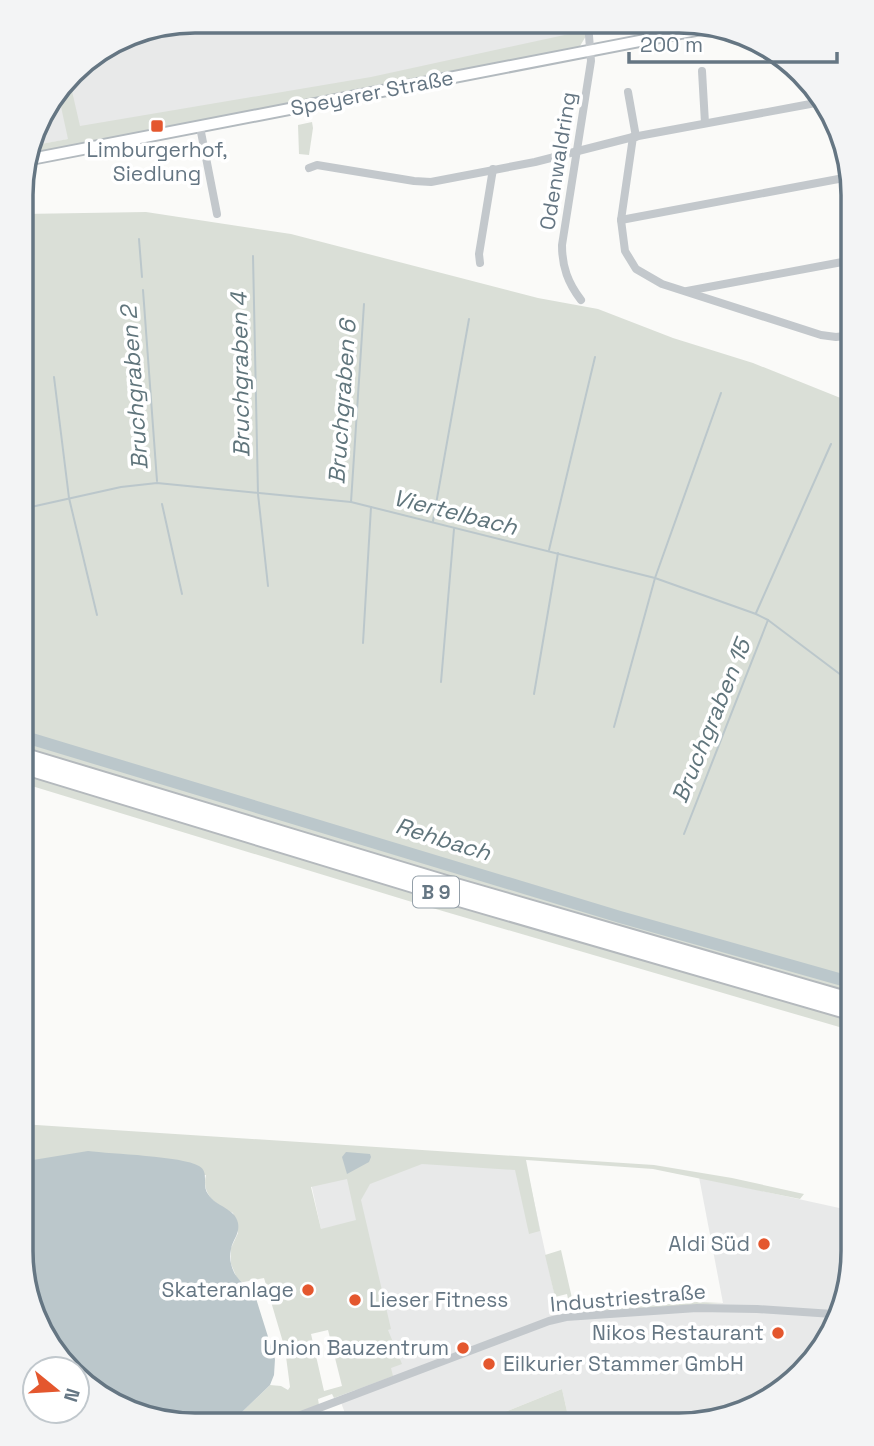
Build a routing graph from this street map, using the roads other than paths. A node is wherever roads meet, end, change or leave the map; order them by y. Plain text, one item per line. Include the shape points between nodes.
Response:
1 (589, 33) edge
2 (681, 33) edge
3 (591, 51) junction
4 (702, 71) dead end
5 (628, 92) dead end
6 (812, 104) edge
7 (705, 123) junction
8 (200, 127) junction
9 (635, 137) junction
10 (578, 150) junction
11 (38, 158) edge
12 (309, 168) dead end
13 (493, 169) junction
14 (840, 179) edge
15 (217, 214) dead end
16 (621, 220) junction
17 (841, 262) edge
18 (480, 263) dead end
19 (687, 291) junction
20 (581, 300) dead end
21 (841, 336) edge
22 (33, 758) edge
23 (33, 769) edge
24 (840, 997) edge
25 (840, 1009) edge
26 (828, 1313) edge
27 (305, 1413) edge

1 - 3 street, Odenwaldring
2 - 3 street, Speyerer Straße
3 - 8 street, Speyerer Straße
3 - 10 street, Odenwaldring
4 - 7 street
5 - 9 street
6 - 7 street
7 - 9 street
8 - 11 street, Speyerer Straße
8 - 15 street
9 - 10 street
9 - 16 street
10 - 13 street
10 - 20 street, Odenwaldring via 562,257 570,285
12 - 13 street via 317,165 431,182
13 - 18 street
14 - 16 street
16 - 19 street via 625,251 636,270
17 - 19 street
19 - 21 street via 821,335
22 - 24 highway, B 9
23 - 25 highway, B 9
26 - 27 street, Industriestraße via 707,1307 566,1317

